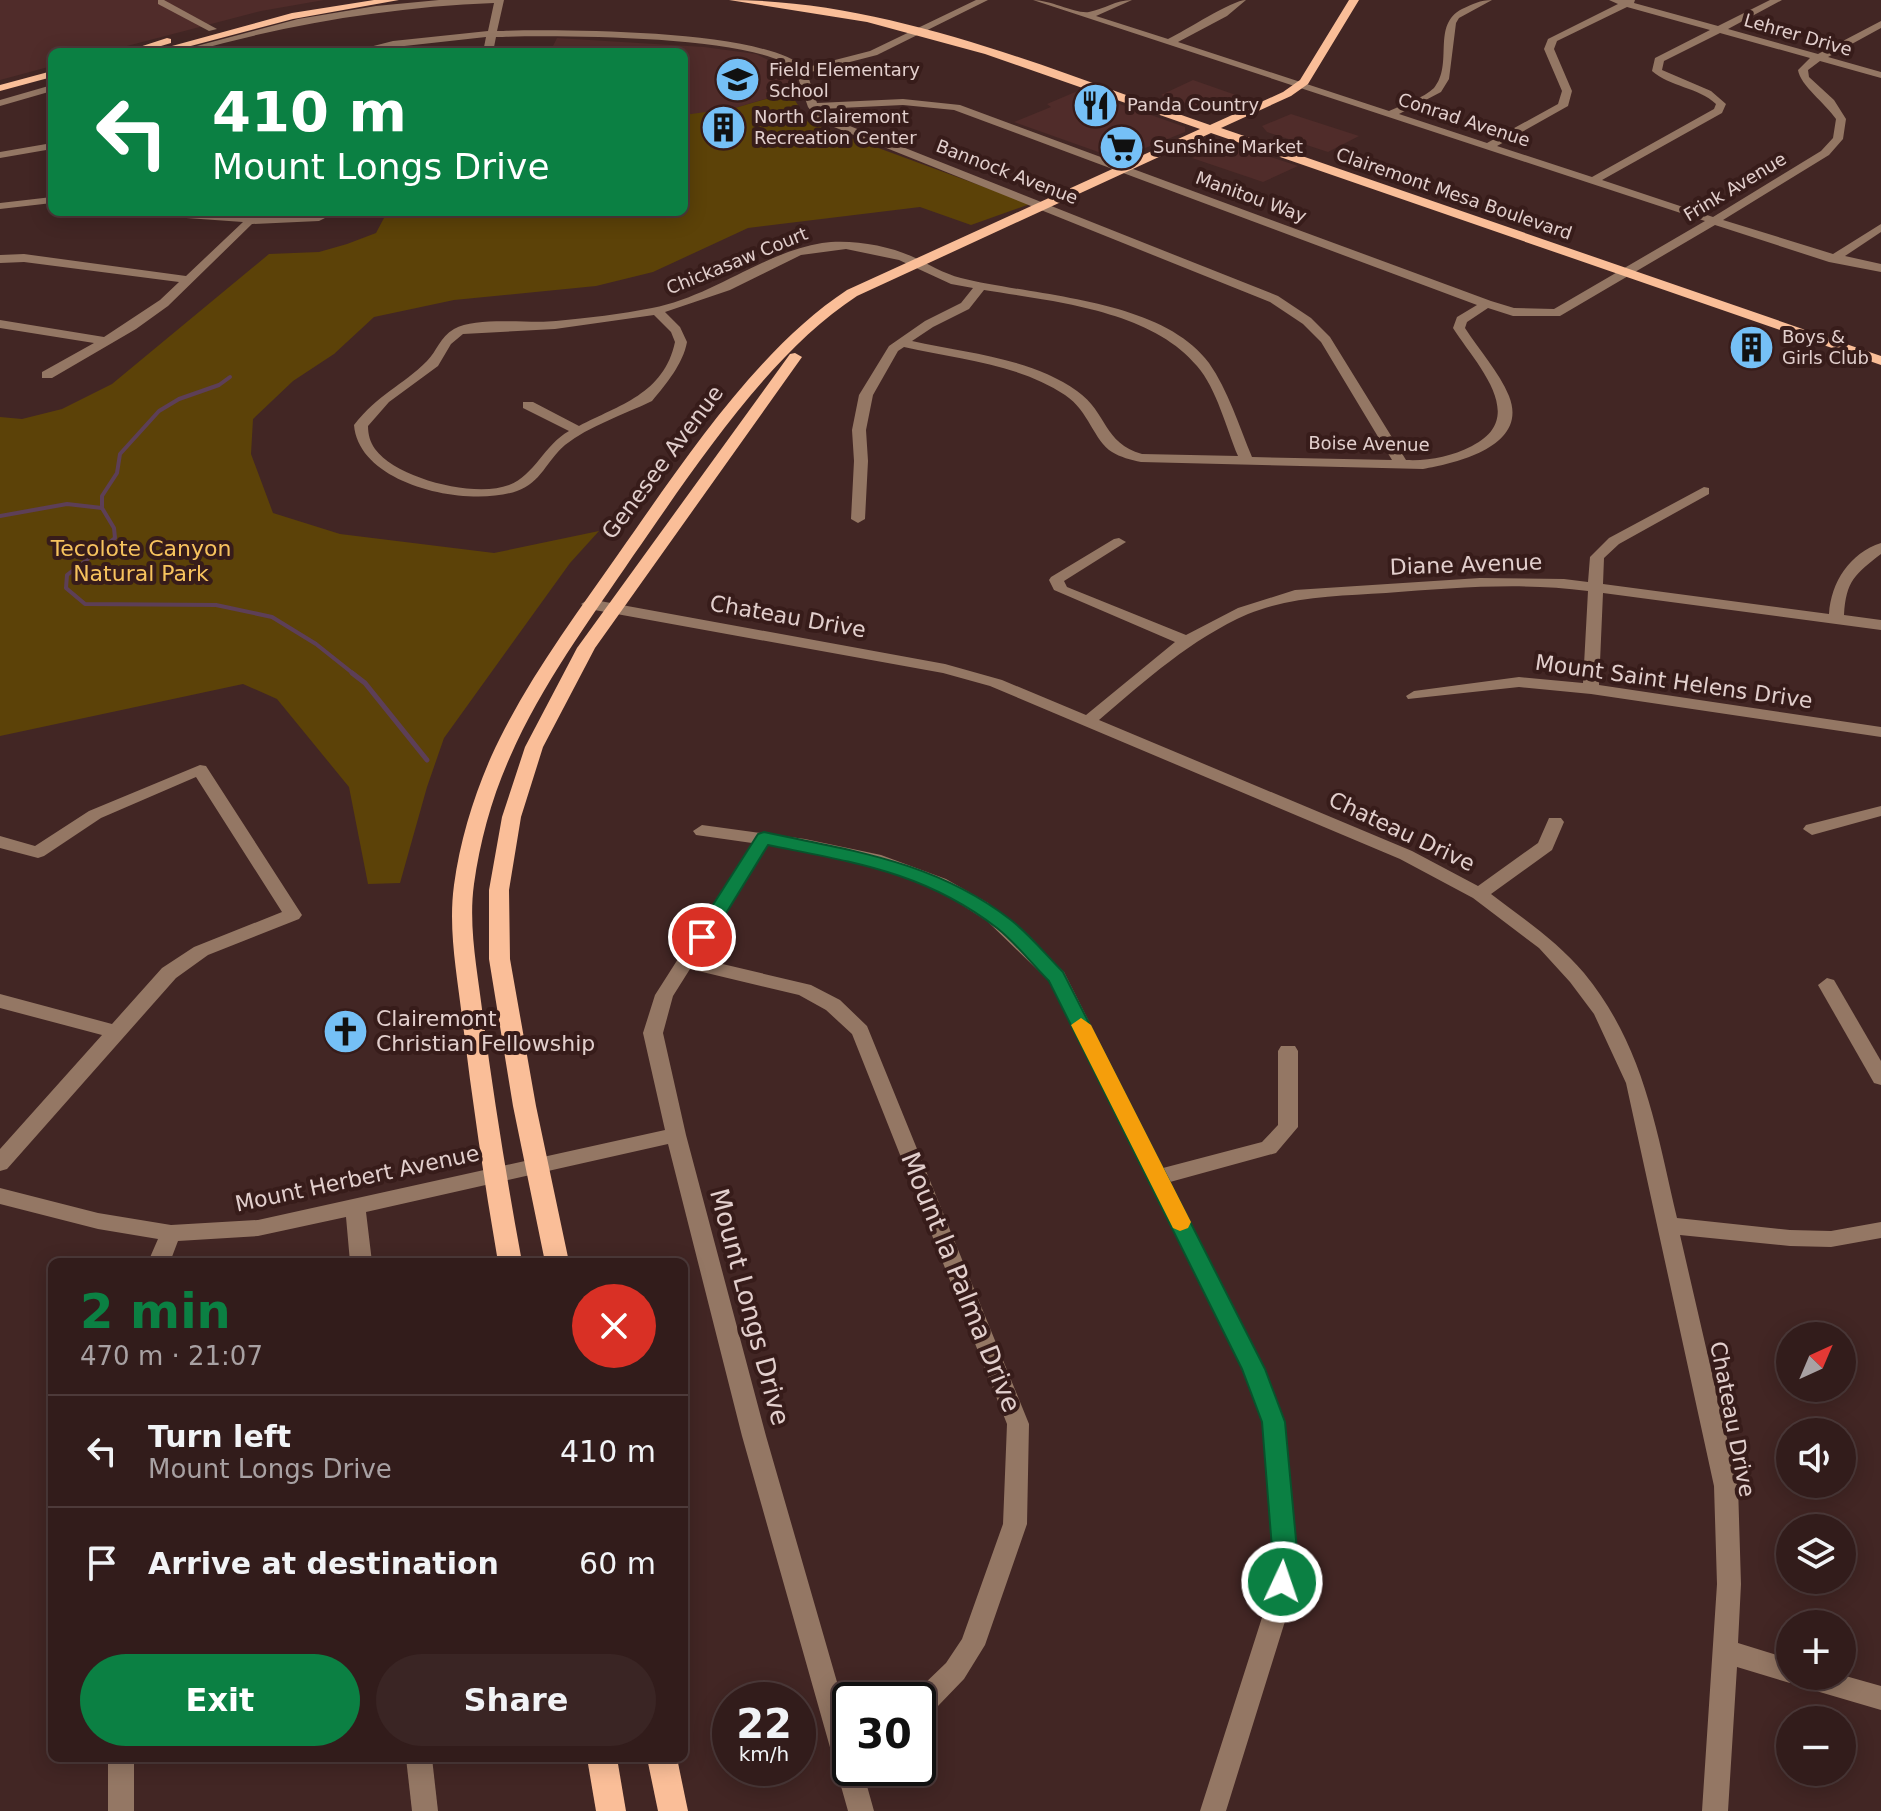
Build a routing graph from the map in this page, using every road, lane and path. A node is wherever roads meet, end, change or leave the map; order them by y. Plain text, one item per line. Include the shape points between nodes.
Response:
1 (350, 0) edge
2 (394, 0) edge
3 (499, 0) edge
4 (734, 0) edge
5 (800, 0) edge
6 (983, 0) edge
7 (1038, 0) edge
8 (1127, 0) edge
9 (1241, 0) edge
10 (1354, 0) edge
11 (1367, 0) edge
12 (1487, 0) edge
13 (1614, 0) edge
14 (1777, 0) edge
15 (161, 2) dead end
16 (1629, 2) edge
17 (1087, 16) junction
18 (932, 25) junction
19 (1878, 28) edge
20 (212, 29) junction
21 (1718, 29) junction
22 (920, 31) junction
23 (491, 36) junction
24 (197, 41) junction
25 (1169, 43) junction
26 (143, 48) edge
27 (170, 48) edge
28 (193, 48) edge
29 (375, 48) edge
30 (489, 48) edge
31 (1820, 57) junction
32 (1327, 70) dead end
33 (802, 71) junction
34 (48, 75) edge
35 (1881, 75) edge
36 (48, 83) edge
37 (1300, 86) junction
38 (1317, 86) junction
39 (0, 88) edge
40 (48, 89) edge
41 (0, 95) edge
42 (0, 103) edge
43 (814, 106) junction
44 (1390, 115) junction
45 (1227, 128) junction
46 (1241, 128) junction
47 (1213, 129) junction
48 (48, 147) edge
49 (1488, 147) junction
50 (0, 155) edge
51 (1123, 169) junction
52 (1136, 174) junction
53 (1593, 181) junction
54 (48, 200) edge
55 (0, 206) edge
56 (1051, 208) junction
57 (230, 216) edge
58 (252, 217) edge
59 (319, 218) dead end
60 (1714, 221) junction
61 (1881, 227) edge
62 (0, 259) edge
63 (1833, 259) junction
64 (923, 265) junction
65 (1881, 268) edge
66 (1634, 269) junction
67 (188, 280) junction
68 (981, 286) junction
69 (1487, 304) junction
70 (657, 311) junction
71 (0, 324) edge
72 (107, 341) junction
73 (902, 343) junction
74 (1881, 349) edge
75 (1881, 361) edge
76 (47, 375) dead end
77 (528, 405) dead end
78 (580, 432) junction
79 (1246, 459) junction
80 (1402, 466) junction
81 (1704, 491) dead end
82 (858, 519) dead end
83 (1119, 542) dead end
84 (1881, 547) edge
85 (1595, 588) junction
86 (589, 604) junction
87 (614, 610) junction
88 (1836, 619) junction
89 (1881, 625) edge
90 (1187, 641) junction
91 (1591, 689) junction
92 (1414, 696) dead end
93 (1089, 721) junction
94 (1881, 732) edge
95 (1881, 811) edge
96 (1555, 822) dead end
97 (1812, 829) dead end
98 (702, 831) dead end
99 (764, 838) junction
100 (0, 842) edge
101 (1479, 894) junction
102 (687, 962) junction
103 (1827, 985) dead end
104 (0, 1001) edge
105 (116, 1032) junction
106 (1288, 1051) dead end
107 (1881, 1078) edge
108 (676, 1135) junction
109 (0, 1163) edge
110 (535, 1166) junction
111 (494, 1174) junction
112 (1158, 1177) junction
113 (0, 1196) edge
114 (355, 1207) junction
115 (1668, 1225) junction
116 (1881, 1230) edge
117 (171, 1233) junction
118 (161, 1258) edge
119 (361, 1258) edge
120 (509, 1258) edge
121 (556, 1258) edge
122 (1724, 1651) junction
123 (1776, 1667) edge
124 (832, 1690) edge
125 (936, 1690) edge
126 (1854, 1690) edge
127 (1881, 1698) edge
128 (121, 1762) edge
129 (419, 1762) edge
130 (603, 1762) edge
131 (663, 1762) edge
132 (856, 1786) edge
133 (121, 1811) edge
134 (425, 1811) edge
135 (611, 1811) edge
136 (673, 1811) edge
137 (861, 1811) edge
138 (1213, 1811) edge
139 (1715, 1811) edge

1 - 20 main road
2 - 24 main road via 292,16
3 - 23 street
3 - 28 street via 353,11
4 - 22 main road, Clairemont Mesa Boulevard
5 - 18 main road, Clairemont Mesa Boulevard
6 - 18 street
7 - 17 street, Conrad Avenue
8 - 17 street
9 - 25 street
10 - 37 main road
11 - 32 main road
12 - 44 street via 1451,23 1444,79 1436,92
13 - 16 street, Lehrer Drive
14 - 21 street
15 - 20 street
16 - 21 street, Lehrer Drive
16 - 49 street via 1553,39 1549,49 1567,91 1563,106
17 - 25 street, Conrad Avenue
18 - 22 street
18 - 45 main road, Clairemont Mesa Boulevard
19 - 31 street
20 - 24 main road
20 - 26 main road
21 - 31 street, Lehrer Drive
21 - 53 street via 1656,65 1657,71 1716,97 1718,111
22 - 33 street via 838,67
22 - 47 main road, Clairemont Mesa Boulevard
23 - 29 street
23 - 30 street
23 - 33 street via 599,35 700,42 770,53
24 - 27 main road
25 - 37 street, Conrad Avenue
31 - 35 street, Lehrer Drive
31 - 60 street, Frink Avenue via 1803,70 1804,78 1841,119 1838,139 1825,153
33 - 43 street
34 - 39 main road
36 - 41 main road
37 - 38 street, Conrad Avenue
37 - 45 main road, Genesee Avenue
38 - 44 street, Conrad Avenue
38 - 46 main road, Genesee Avenue
40 - 42 street
43 - 51 street, Manitou Way via 925,101 956,107
43 - 56 street, Bannock Avenue via 823,119
44 - 49 street, Conrad Avenue
45 - 46 main road, Genesee Avenue
45 - 47 main road, Clairemont Mesa Boulevard
45 - 52 main road, Genesee Avenue
45 - 66 main road, Clairemont Mesa Boulevard
46 - 66 main road, Clairemont Mesa Boulevard
47 - 51 main road, Genesee Avenue
48 - 50 street
49 - 53 street, Conrad Avenue
51 - 52 street, Manitou Way
51 - 56 main road, Genesee Avenue
52 - 56 main road, Genesee Avenue
52 - 69 street, Manitou Way
53 - 60 street, Conrad Avenue
54 - 55 street
56 - 64 main road, Genesee Avenue
56 - 80 street, Bannock Avenue via 1251,287 1307,321 1326,340
57 - 58 street
58 - 59 street
58 - 67 street
60 - 63 street, Conrad Avenue
60 - 66 street, Frink Avenue
61 - 63 street
62 - 67 street
63 - 65 street, Conrad Avenue
64 - 68 street, Chickasaw Court via 955,281
64 - 70 street, Chickasaw Court via 871,248 821,247 692,302
64 - 86 main road, Genesee Avenue via 836,302 802,329 655,511
64 - 87 main road, Genesee Avenue via 815,333 666,530
66 - 69 street, Frink Avenue via 1556,313 1513,312
66 - 74 main road, Clairemont Mesa Boulevard
66 - 75 main road, Clairemont Mesa Boulevard
67 - 72 street
68 - 73 street via 965,306
68 - 79 street, Chickasaw Court via 1078,302 1139,320 1168,335 1202,363
69 - 80 street, Boise Avenue via 1461,320 1459,328 1503,400 1507,417 1483,446 1451,459
70 - 78 street via 678,334 678,353 647,398
70 - 78 street, Chickasaw Court via 459,331 419,375 384,399 361,425 361,441 376,461 419,484 487,493 528,480 554,447
71 - 72 street
72 - 76 street
73 - 79 street, Boise Avenue via 1043,378 1085,404 1108,446 1120,453
73 - 82 street via 866,395 859,430
77 - 78 street
79 - 80 street, Boise Avenue
81 - 85 street via 1614,541 1597,557
83 - 90 street via 1056,580 1061,590
84 - 88 street via 1843,576
85 - 88 street, Diane Avenue
85 - 90 street, Diane Avenue via 1480,582 1295,595 1243,611
85 - 91 street
86 - 87 street, Chateau Drive
86 - 111 main road, Genesee Avenue via 513,728 492,774 464,885 463,943
87 - 93 street, Chateau Drive via 945,669 996,683
87 - 110 main road, Genesee Avenue via 538,734 523,771 500,877 501,966
88 - 89 street, Diane Avenue
90 - 93 street, Diane Avenue
91 - 92 street, Mount Saint Helens Drive via 1519,682
91 - 94 street, Mount Saint Helens Drive
93 - 101 street, Chateau Drive via 1406,855
95 - 97 street
96 - 101 street via 1546,846
98 - 99 street
99 - 102 street, Mount Longs Drive
99 - 112 street via 923,876 968,898 1007,926 1057,977
100 - 105 street via 38,852 93,813 200,770 293,915 201,951 169,973
101 - 115 street, Chateau Drive via 1545,944 1602,1011 1636,1083
102 - 108 street, Mount Longs Drive via 664,995 653,1033
102 - 125 street, Mount la Palma Drive via 804,990 833,1005 860,1031 1018,1424 1015,1524 972,1645
103 - 107 street
104 - 105 street
105 - 109 street
106 - 112 street via 1288,1127 1269,1148
108 - 110 street, Mount Herbert Avenue
108 - 124 street, Mount Longs Drive via 754,1436
110 - 111 street, Mount Herbert Avenue
110 - 121 main road, Genesee Avenue
111 - 114 street, Mount Herbert Avenue
111 - 120 main road, Genesee Avenue
112 - 138 street via 1254,1369 1273,1422 1285,1561 1279,1602
113 - 117 street, Mount Herbert Avenue
114 - 117 street, Mount Herbert Avenue via 258,1228
114 - 119 street
115 - 116 street via 1831,1239
115 - 122 street, Chateau Drive via 1726,1486 1729,1584
117 - 118 street
122 - 123 street
122 - 139 street, Chateau Drive
126 - 127 street
128 - 133 street
129 - 134 street
130 - 135 main road
131 - 136 main road
132 - 137 street, Mount Longs Drive

